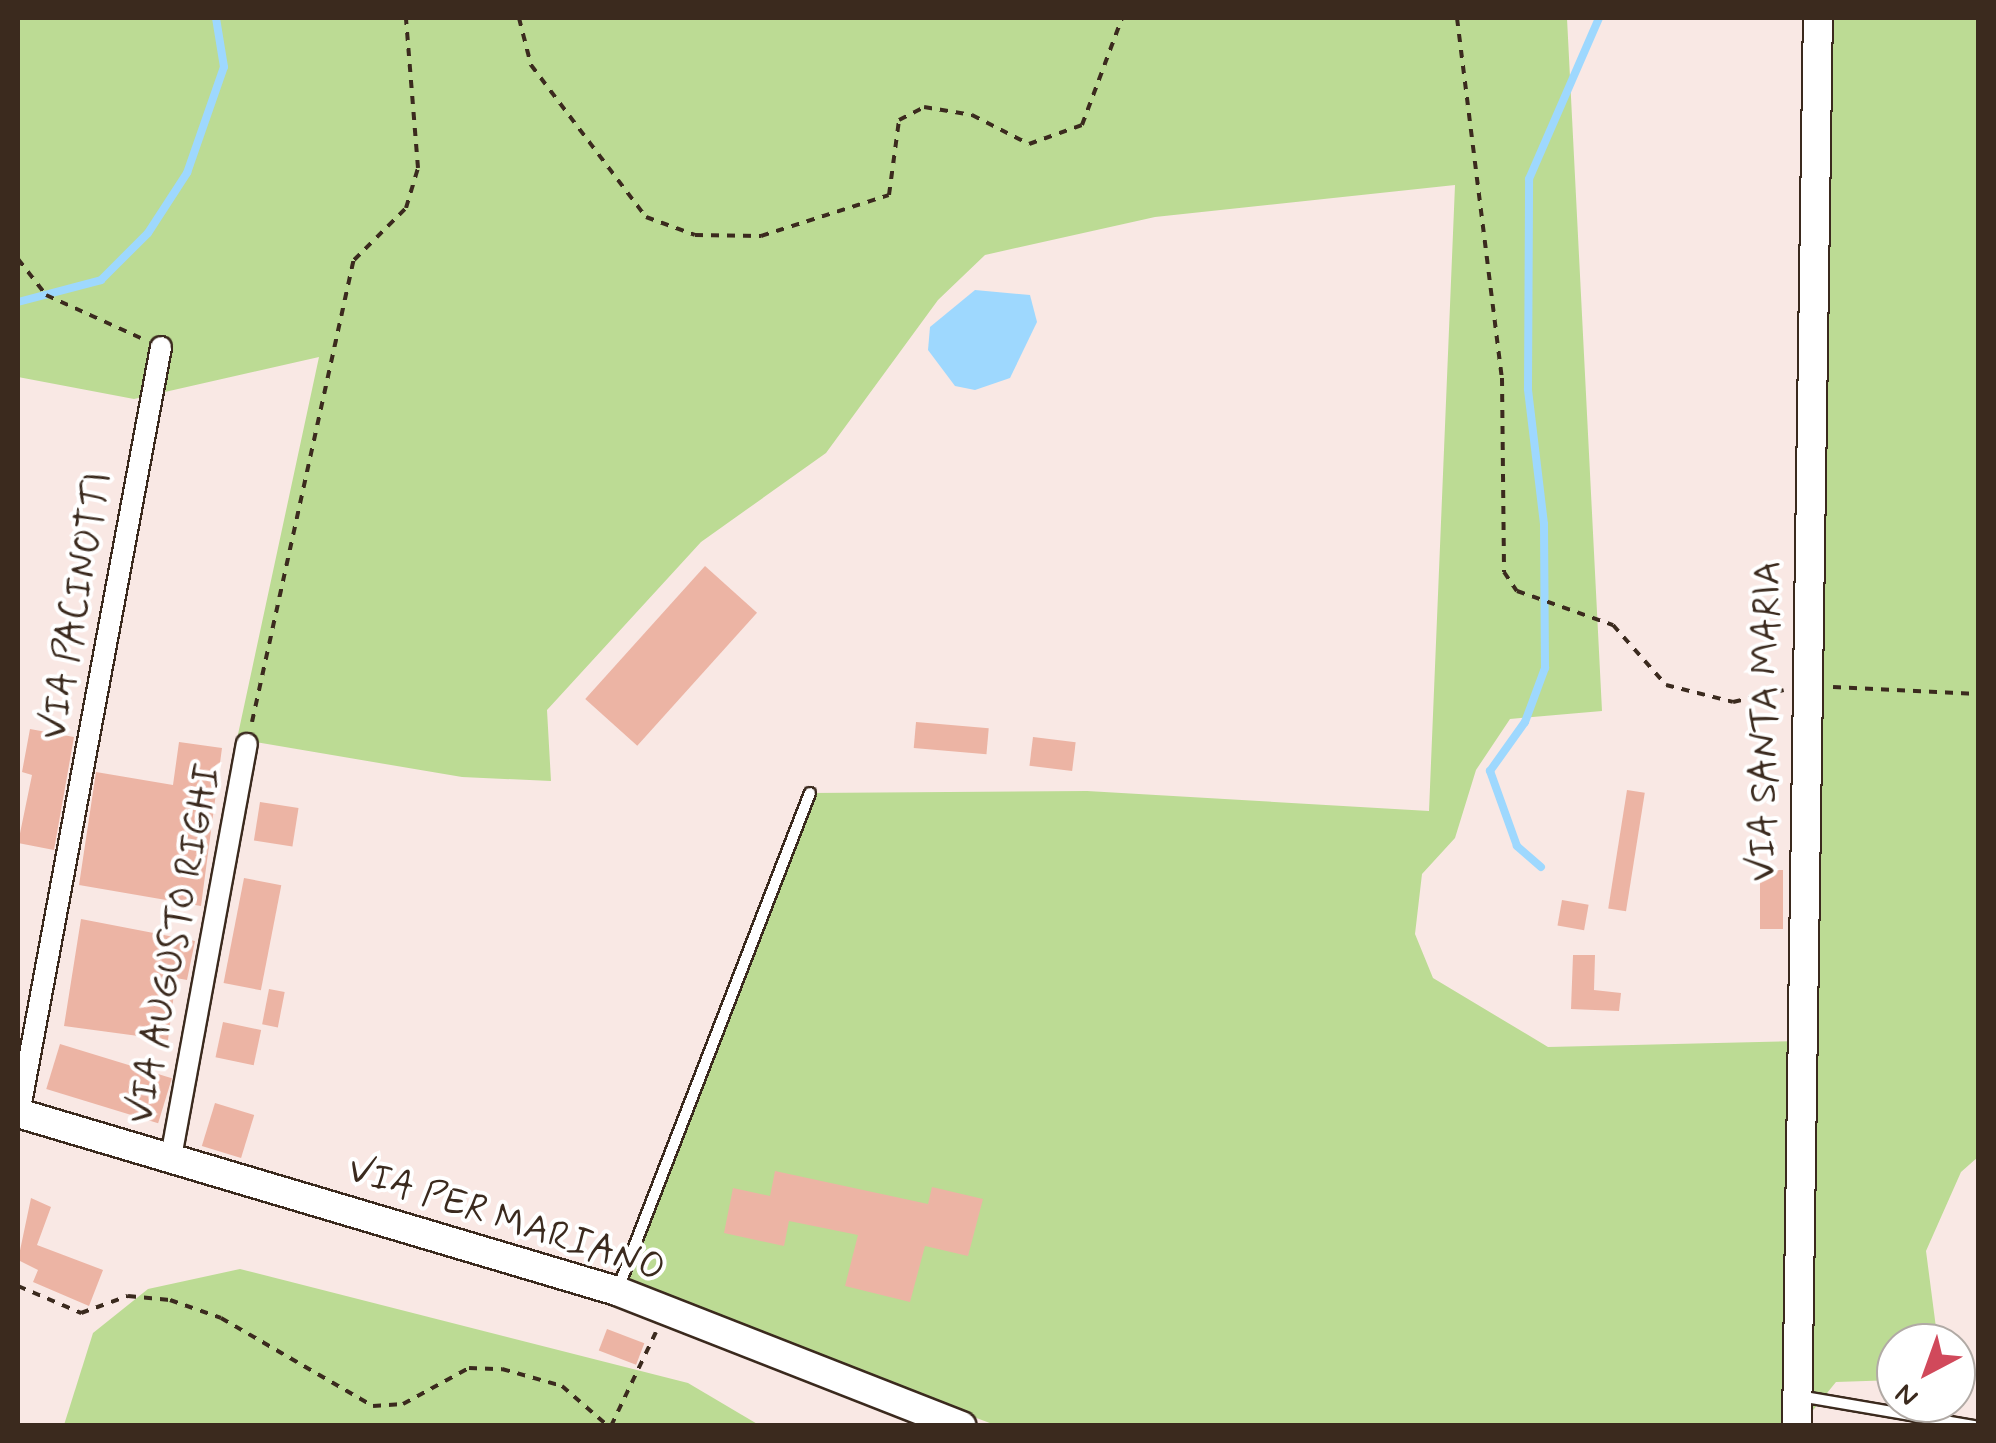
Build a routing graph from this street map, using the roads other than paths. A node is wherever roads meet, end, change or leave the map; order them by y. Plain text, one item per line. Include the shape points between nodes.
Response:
1 (1818, 18) edge
2 (161, 347) road end
3 (247, 744) road end
4 (810, 793) dead end
5 (18, 1114) edge
6 (171, 1157) junction
7 (617, 1291) junction
8 (1798, 1396) junction
9 (962, 1426) edge
10 (1796, 1426) edge
11 (1974, 1426) edge

1 - 8 street, VIA SANTA MARIA via 1803,686
2 - 5 street, VIA PACINOTTI
3 - 6 street, VIA AUGUSTO RIGHI
4 - 7 lane
5 - 6 street, VIA PER MARIANO
6 - 7 street, VIA PER MARIANO
7 - 9 street, VIA PER MARIANO
8 - 10 street, VIA SANTA MARIA
8 - 11 lane

